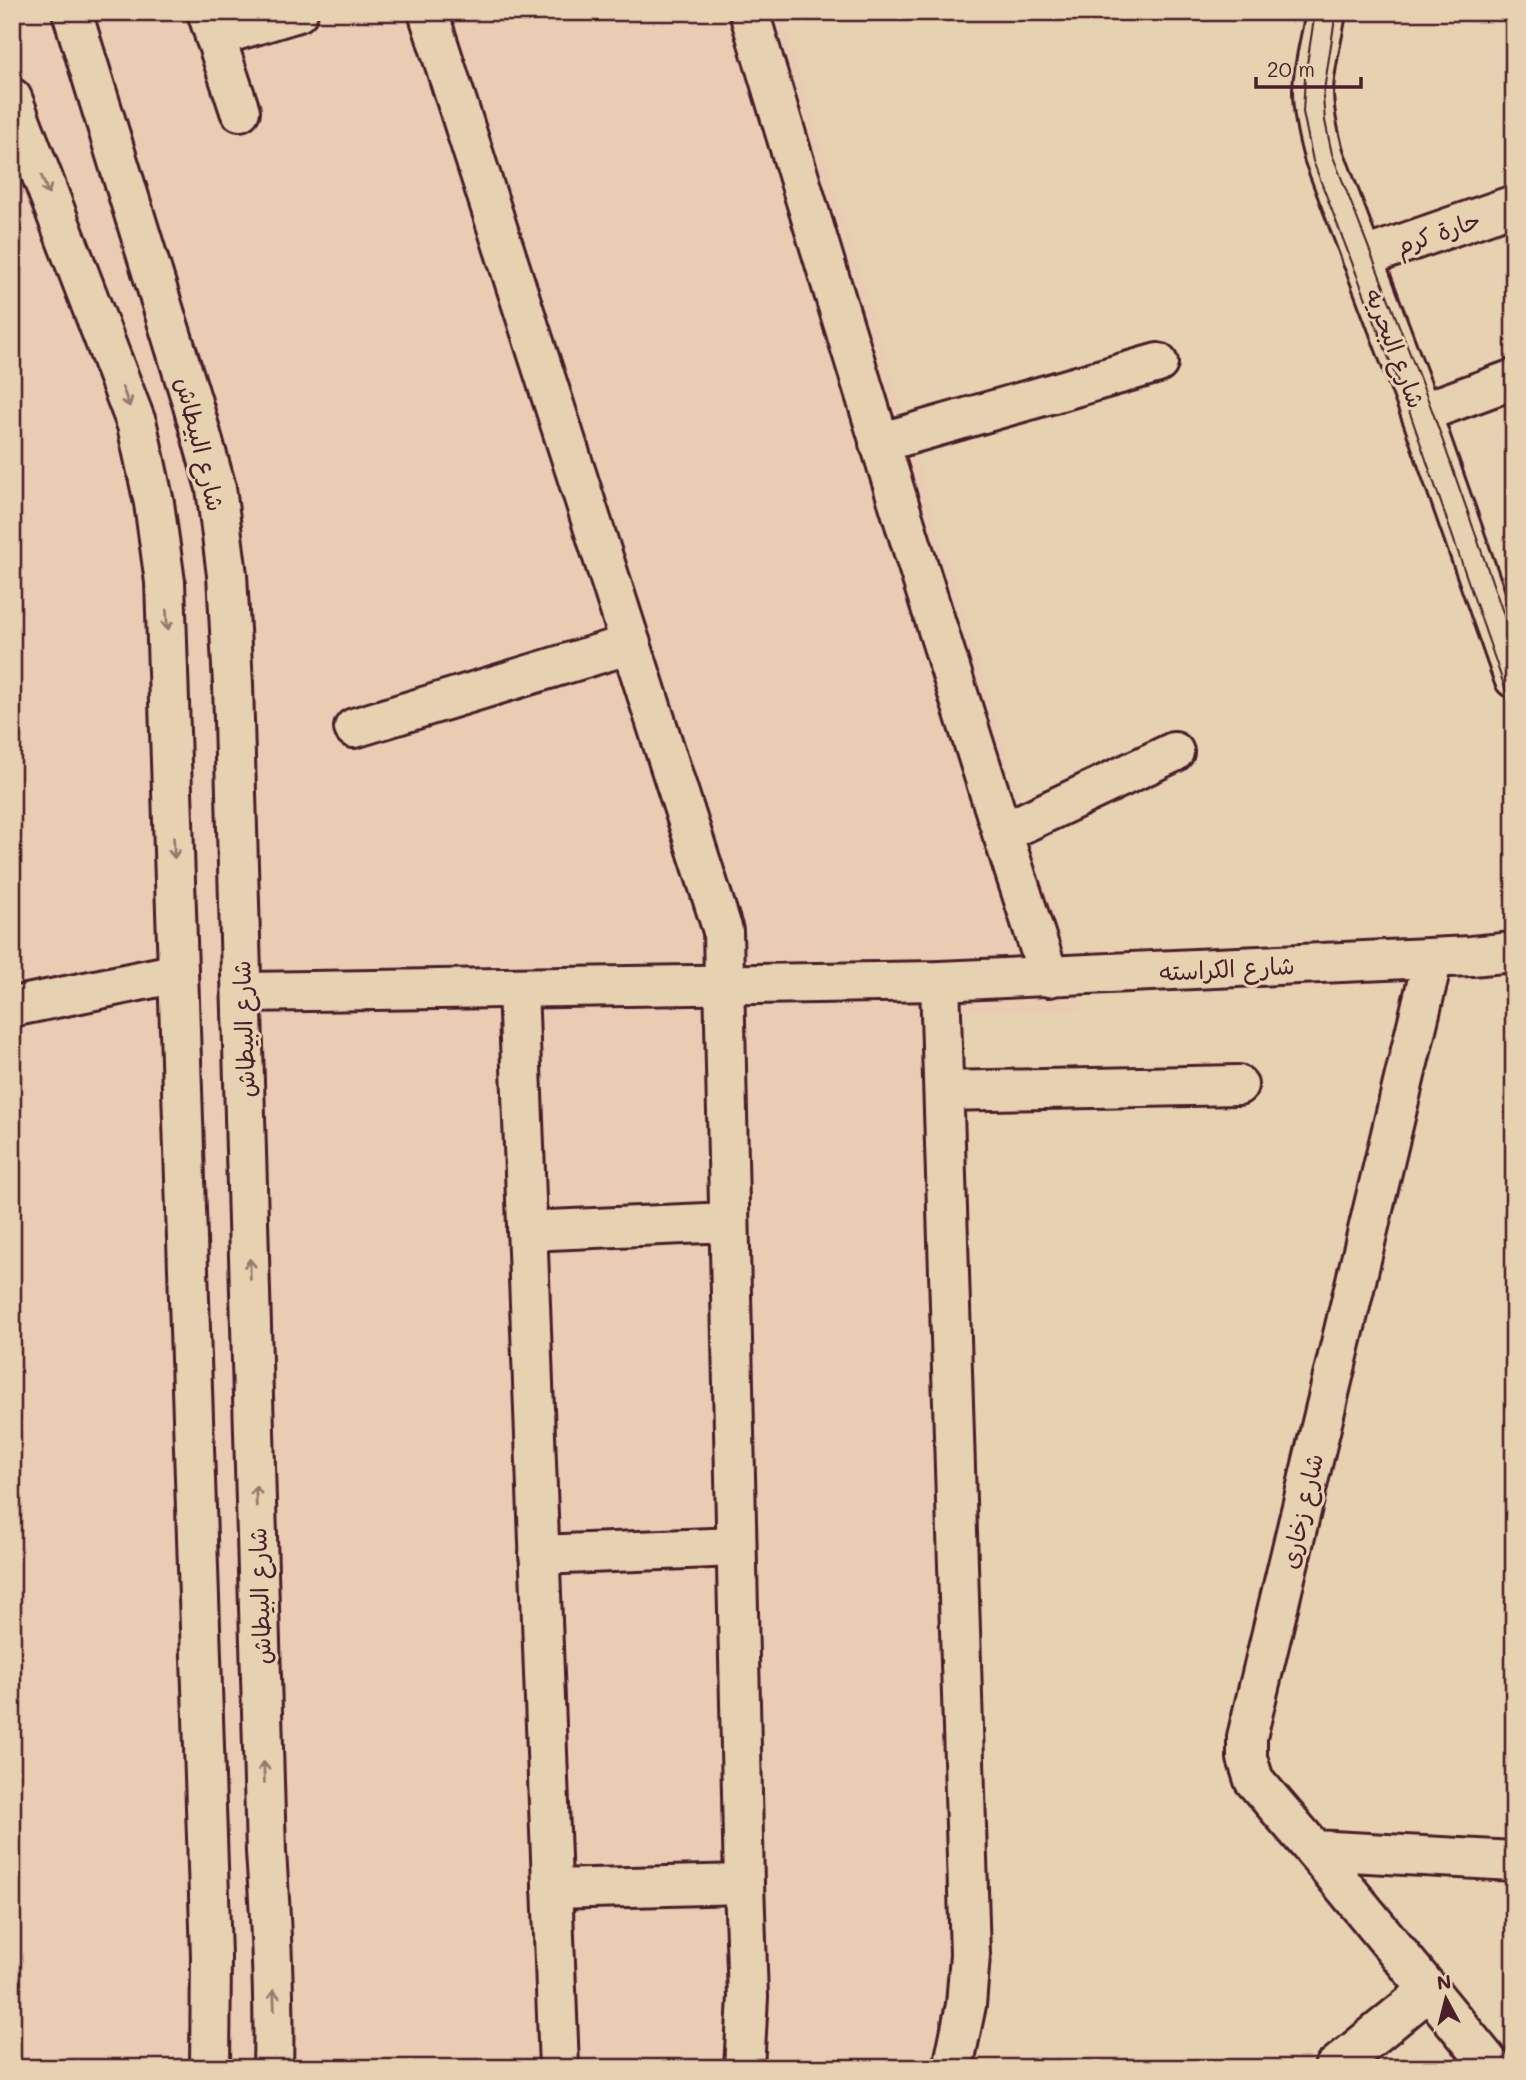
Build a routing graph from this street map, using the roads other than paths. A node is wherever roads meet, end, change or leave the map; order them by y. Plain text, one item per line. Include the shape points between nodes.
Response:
1 (72, 12) edge
2 (298, 12) edge
3 (428, 12) edge
4 (749, 12) edge
5 (1328, 13) edge
6 (211, 25) edge
7 (12, 98) edge
8 (240, 111) dead end
9 (1514, 205) edge
10 (1362, 258) junction
11 (1158, 363) dead end
12 (1514, 380) edge
13 (1421, 413) junction
14 (879, 443) junction
15 (631, 645) junction
16 (1514, 678) edge
17 (354, 728) dead end
18 (1174, 752) dead end
19 (1002, 833) junction
20 (1514, 952) edge
21 (1433, 958) junction
22 (178, 973) junction
23 (1049, 977) junction
24 (940, 981) junction
25 (724, 985) junction
26 (518, 988) junction
27 (242, 992) junction
28 (12, 1007) edge
29 (1238, 1085) dead end
30 (944, 1091) junction
31 (729, 1222) junction
32 (527, 1231) junction
33 (736, 1547) junction
34 (539, 1555) junction
35 (1314, 1850) junction
36 (1514, 1861) edge
37 (744, 1884) junction
38 (552, 1889) junction
39 (1429, 1991) junction
40 (210, 2068) edge
41 (273, 2068) edge
42 (559, 2068) edge
43 (744, 2068) edge
44 (953, 2068) edge
45 (1334, 2068) edge
46 (1493, 2068) edge

1 - 27 street, شارع البيطاش via 216,488 231,648
2 - 6 street
3 - 15 street
4 - 14 street
5 - 10 street, شارع البحريه via 1315,70 1315,115 1324,156
6 - 8 street
7 -> 22 street via 137,425 154,503 165,582
9 - 10 street, حارة كرم
10 - 13 street, شارع البحريه
11 - 14 street
12 - 13 street
13 - 16 street, شارع البحريه
14 - 19 street
15 - 17 street
15 - 25 street via 723,931
18 - 19 street
19 - 23 street
20 - 21 street, شارع الكراسته
21 - 23 street, شارع الكراسته
21 - 35 street, شارع زخارى via 1247,1737 1254,1780
22 - 28 street
22 - 40 street via 211,1956
23 - 24 street, شارع الكراسته
24 - 25 street, شارع الكراسته
24 - 30 street
25 - 26 street, شارع الكراسته
25 - 31 street
26 - 27 street, شارع الكراسته
26 - 32 street
41 -> 27 street, شارع البيطاش
29 - 30 street
30 - 44 street via 970,1955
31 - 32 street
31 - 33 street
32 - 34 street
33 - 34 street
33 - 37 street
34 - 38 street
35 - 36 street
35 - 39 street, شارع زخارى
37 - 38 street
37 - 43 street via 748,1997
38 - 42 street
39 - 45 street
39 - 46 street, شارع زخارى

